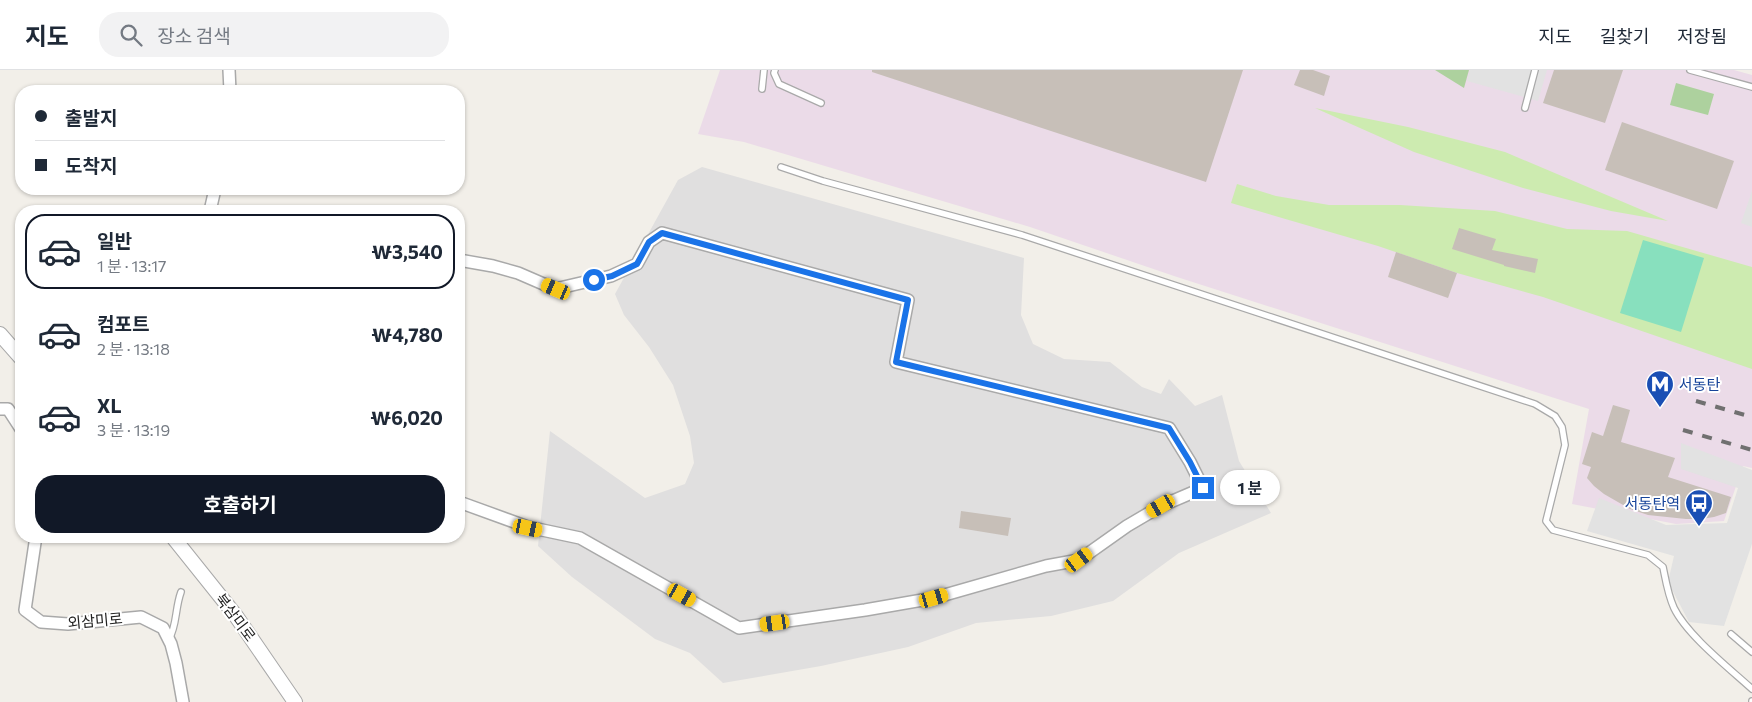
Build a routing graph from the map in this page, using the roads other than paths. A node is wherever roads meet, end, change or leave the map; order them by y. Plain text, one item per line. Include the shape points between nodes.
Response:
1 (229, 70) edge
2 (764, 70) edge
3 (775, 70) edge
4 (1535, 70) edge
5 (1690, 70) edge
6 (230, 85) edge
7 (1752, 87) edge
8 (762, 89) dead end
9 (820, 103) dead end
10 (1524, 108) dead end
11 (781, 167) dead end
12 (465, 261) edge
13 (0, 334) edge
14 (15, 351) edge
15 (0, 409) edge
16 (15, 420) edge
17 (465, 504) edge
18 (35, 543) edge
19 (178, 543) edge
20 (181, 592) dead end
21 (1731, 634) dead end
22 (169, 640) junction
23 (1752, 652) edge
24 (1752, 689) edge
25 (183, 702) edge
26 (295, 702) edge

1 - 6 street
2 - 8 lane
3 - 9 lane via 778,84
4 - 10 lane
5 - 7 lane
11 - 24 lane via 1022,235 1535,404 1554,416 1562,427 1565,444 1546,521 1554,530 1648,555 1663,567 1675,610 1688,629
12 - 17 street via 518,273 556,289 612,276 637,264 649,242 662,233 908,300 896,362 1169,428 1203,488 1135,521 1079,560 1046,566 934,598 739,628 580,538 528,528
13 - 14 street
15 - 16 street via 8,409
18 - 22 street, 외삼미로 via 25,610 41,622 68,624 141,617 163,628
19 - 26 street, 북삼미로 via 236,616
20 - 22 lane
21 - 23 lane
22 - 25 street, 외삼미로

